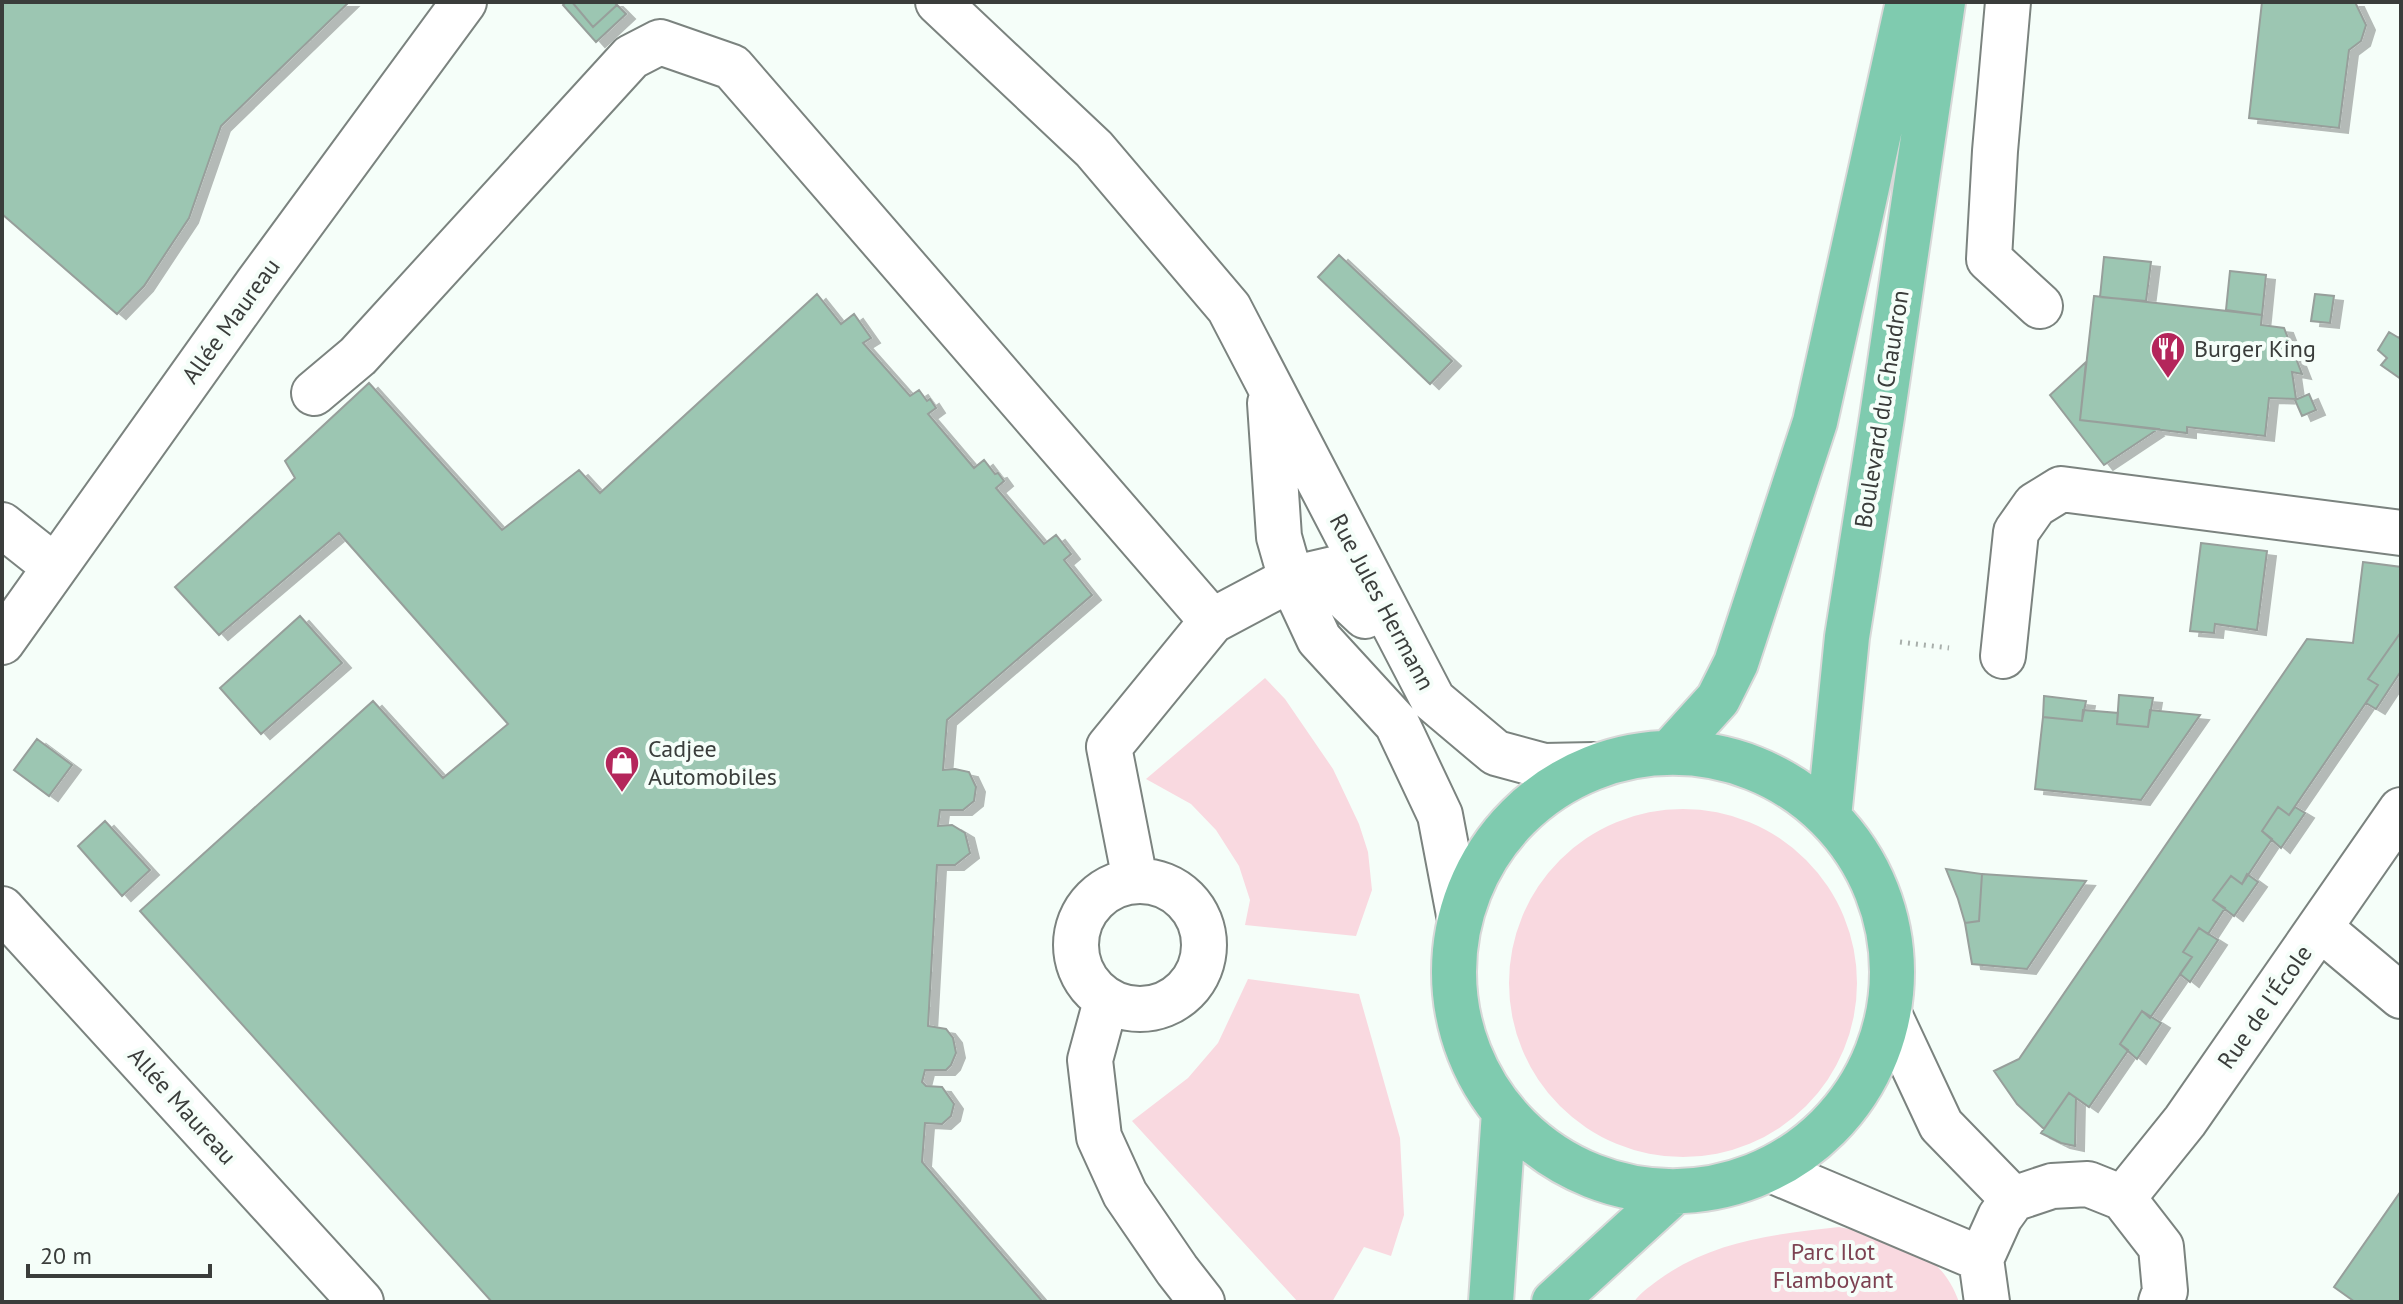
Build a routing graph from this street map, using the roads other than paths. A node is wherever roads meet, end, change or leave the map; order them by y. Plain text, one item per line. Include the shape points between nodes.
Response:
1 (464, 2) edge
2 (938, 2) edge
3 (1908, 2) edge
4 (1943, 2) edge
5 (2008, 2) edge
6 (2040, 306) dead end
7 (1269, 385) junction
8 (314, 393) dead end
9 (2, 525) edge
10 (2401, 533) edge
11 (55, 567) junction
12 (1291, 579) junction
13 (1212, 621) junction
14 (2, 642) edge
15 (2003, 656) road end
16 (1413, 662) junction
17 (1670, 752) junction
18 (1594, 765) junction
19 (2401, 810) edge
20 (1829, 817) junction
21 (1135, 880) junction
22 (2, 909) edge
23 (1459, 915) junction
24 (2320, 928) junction
25 (2401, 996) edge
26 (1106, 1001) junction
27 (1889, 1014) junction
28 (1504, 1112) junction
29 (1771, 1170) junction
30 (1673, 1193) junction
31 (2123, 1198) junction
32 (2013, 1199) junction
33 (1981, 1259) junction
34 (361, 1302) edge
35 (1202, 1302) edge
36 (1491, 1302) edge
37 (1554, 1302) edge
38 (1987, 1302) edge
39 (2161, 1302) edge

1 - 11 street, Allée Maureau
2 - 7 street, Rue Jules Hermann via 1094,149 1229,308
3 - 17 main road via 1815,422 1736,663 1718,699
4 - 20 main road, Boulevard du Chaudron via 1847,637
5 - 6 street via 1989,259
7 - 12 street, Rue Jules Hermann via 1279,537
7 - 16 street, Rue Jules Hermann
8 - 13 street via 358,356 631,57 660,42 732,67
9 - 11 street
10 - 15 street via 2061,489 2035,505 2016,532
11 - 14 street, Allée Maureau
12 - 13 street
12 - 16 street via 1334,569 1349,601
12 - 23 street, Rue Jules Hermann via 1319,639 1397,724 1440,815
13 - 21 street via 1109,747
16 - 18 street, Rue Jules Hermann via 1433,700 1496,753 1544,766
17 - 18 main road
17 - 20 main road via 1707,754 1774,776
18 - 23 main road via 1534,799 1487,851
19 - 24 street, Rue de l'École
20 - 27 main road via 1871,875 1892,944
21 - 26 street via 1094,899 1080,919 1075,942 1079,965 1089,986
21 - 26 street via 1178,892 1203,929 1205,951 1187,991 1170,1004 1148,1010
22 - 34 street, Allée Maureau
23 - 28 main road via 1453,984 1468,1053
24 - 25 street
24 - 31 street, Rue de l'École via 2185,1121
26 - 35 street via 1090,1060 1099,1137 1125,1194
27 - 29 main road via 1867,1078 1827,1132
27 - 32 street via 1941,1125
28 - 30 main road via 1538,1147 1580,1172 1625,1188
28 - 36 main road
29 - 30 main road via 1723,1187
29 - 33 street
30 - 37 main road
31 - 32 street via 2088,1184 2052,1186
31 - 39 street via 2161,1247
32 - 33 street
33 - 38 street

